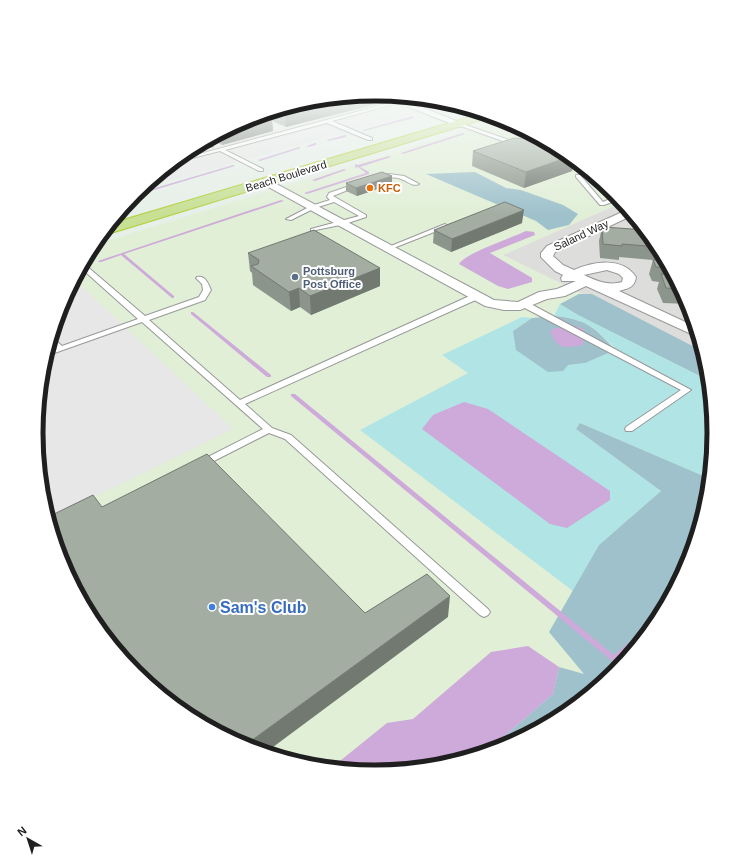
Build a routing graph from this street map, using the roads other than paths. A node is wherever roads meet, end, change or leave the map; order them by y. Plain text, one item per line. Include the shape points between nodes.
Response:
1 (276, 134) edge
2 (359, 134) edge
3 (386, 134) edge
4 (421, 134) edge
5 (489, 134) edge
6 (370, 139) junction
7 (510, 142) edge
8 (220, 149) junction
9 (191, 157) edge
10 (264, 176) junction
11 (578, 176) dead end
12 (224, 181) dead end
13 (369, 181) edge
14 (362, 184) edge
15 (416, 184) dead end
16 (335, 200) junction
17 (612, 200) edge
18 (313, 207) junction
19 (625, 215) edge
20 (289, 219) dead end
21 (455, 222) edge
22 (343, 223) junction
23 (115, 227) edge
24 (595, 229) junction
25 (313, 230) edge
26 (617, 232) edge
27 (389, 248) junction
28 (87, 269) edge
29 (574, 275) junction
30 (199, 278) dead end
31 (586, 281) junction
32 (599, 287) junction
33 (544, 295) junction
34 (477, 296) junction
35 (524, 304) junction
36 (142, 319) junction
37 (691, 331) edge
38 (55, 344) edge
39 (60, 349) junction
40 (53, 352) edge
41 (238, 404) junction
42 (269, 430) junction
43 (629, 430) dead end
44 (189, 470) edge
45 (484, 612) dead end

1 - 8 lane
2 - 6 lane
3 - 6 highway
4 - 10 highway, Beach Boulevard
5 - 7 lane
6 - 10 highway
8 - 9 lane
8 - 10 lane
10 - 12 highway
10 - 18 street
10 - 23 highway, Beach Boulevard
11 - 17 lane via 602,204
13 - 15 lane via 392,175 404,177
14 - 16 lane via 331,194 330,197
16 - 18 lane
16 - 22 lane via 364,216
18 - 20 lane
18 - 22 street
19 - 24 street, Saland Way
21 - 27 lane
22 - 25 lane
22 - 27 street
24 - 26 street via 602,232
24 - 29 street, Saland Way via 547,253 555,265
27 - 34 street
28 - 36 lane
29 - 31 street, Saland Way
29 - 32 street via 592,268 607,266 621,270 630,277 628,284 622,287
29 - 33 street via 548,287
30 - 36 lane via 205,283 207,290 202,298
31 - 32 street, Saland Way
31 - 33 street via 560,293
32 - 37 street, Saland Way
33 - 35 street
34 - 35 street via 490,303 504,306
34 - 41 lane
35 - 43 lane via 687,390
36 - 39 lane
36 - 41 lane
38 - 39 lane
39 - 40 lane
41 - 42 lane
42 - 44 lane
42 - 45 lane via 288,437

